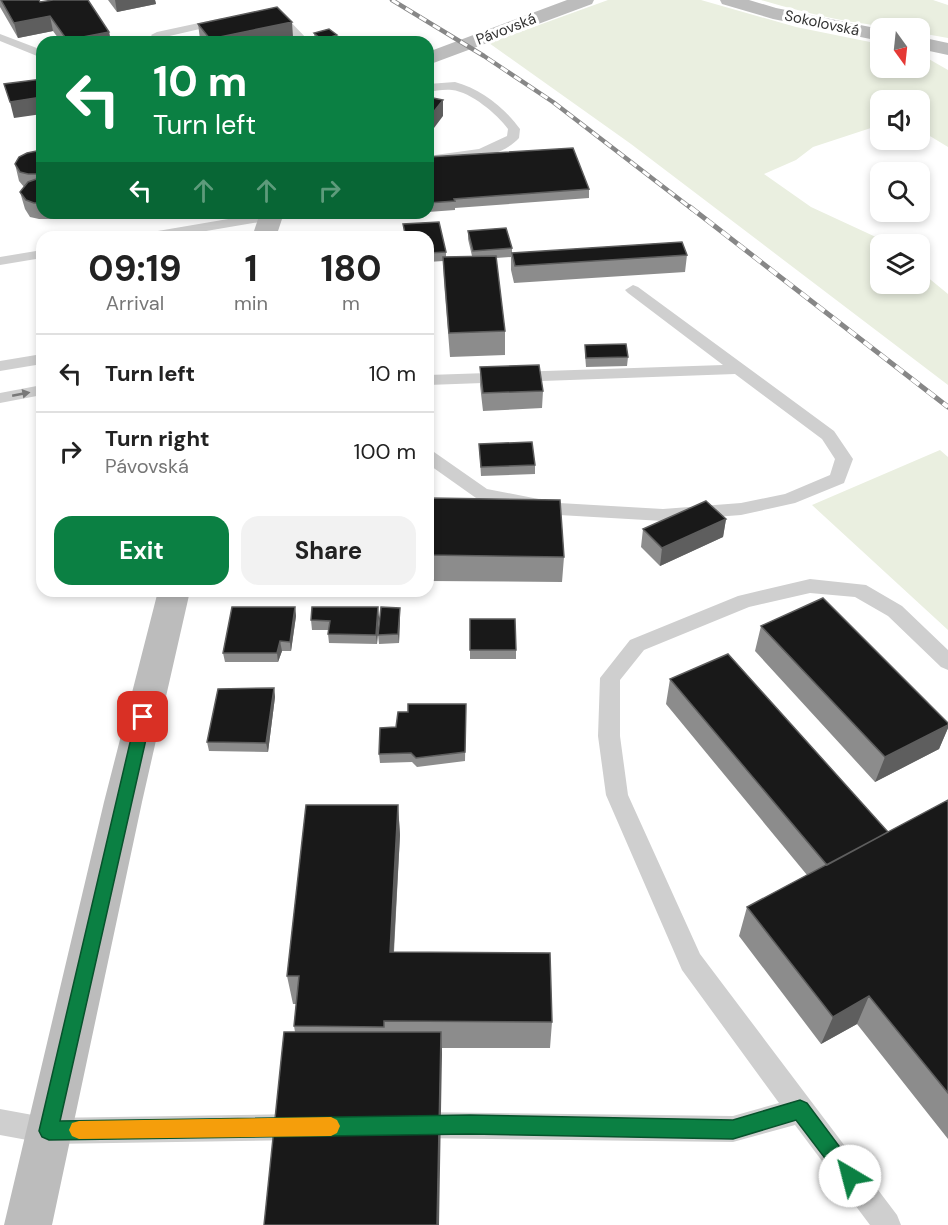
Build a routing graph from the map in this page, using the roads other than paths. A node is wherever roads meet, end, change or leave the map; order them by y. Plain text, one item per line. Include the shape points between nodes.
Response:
1 (585, 0) edge
2 (729, 0) edge
3 (260, 13) edge
4 (237, 18) edge
5 (870, 33) edge
6 (158, 36) edge
7 (298, 36) edge
8 (0, 37) edge
9 (930, 45) edge
10 (948, 49) edge
11 (36, 52) edge
12 (434, 57) edge
13 (434, 88) edge
14 (434, 159) edge
15 (269, 222) edge
16 (195, 231) edge
17 (36, 255) edge
18 (0, 261) edge
19 (633, 290) dead end
20 (36, 360) edge
21 (0, 366) edge
22 (739, 369) junction
23 (434, 380) edge
24 (36, 391) edge
25 (0, 398) edge
26 (434, 460) edge
27 (173, 597) edge
28 (948, 662) edge
29 (800, 1110) junction
30 (0, 1122) edge
31 (388, 1125) edge
32 (318, 1126) edge
33 (49, 1131) junction
34 (28, 1225) edge
35 (887, 1225) edge

1 - 12 street, Pávovská
2 - 5 street, Sokolovská
3 - 7 lane via 278,15
4 - 6 lane
8 - 11 lane
9 - 10 street
13 - 14 lane via 455,86 474,94 506,118 514,129 513,138 498,148
15 - 16 lane
17 - 18 lane
19 - 22 lane
20 - 21 lane
22 - 23 lane
22 - 26 lane via 828,435 844,459 838,479 789,499 741,509 663,515 560,509 482,494
25 -> 24 lane
27 - 33 street
28 - 29 lane via 895,611 859,590 810,586 745,601 637,645 610,678 609,736 617,795 691,962
29 - 31 lane via 733,1129
29 - 35 lane
30 - 33 lane
32 - 33 lane
33 - 34 street

